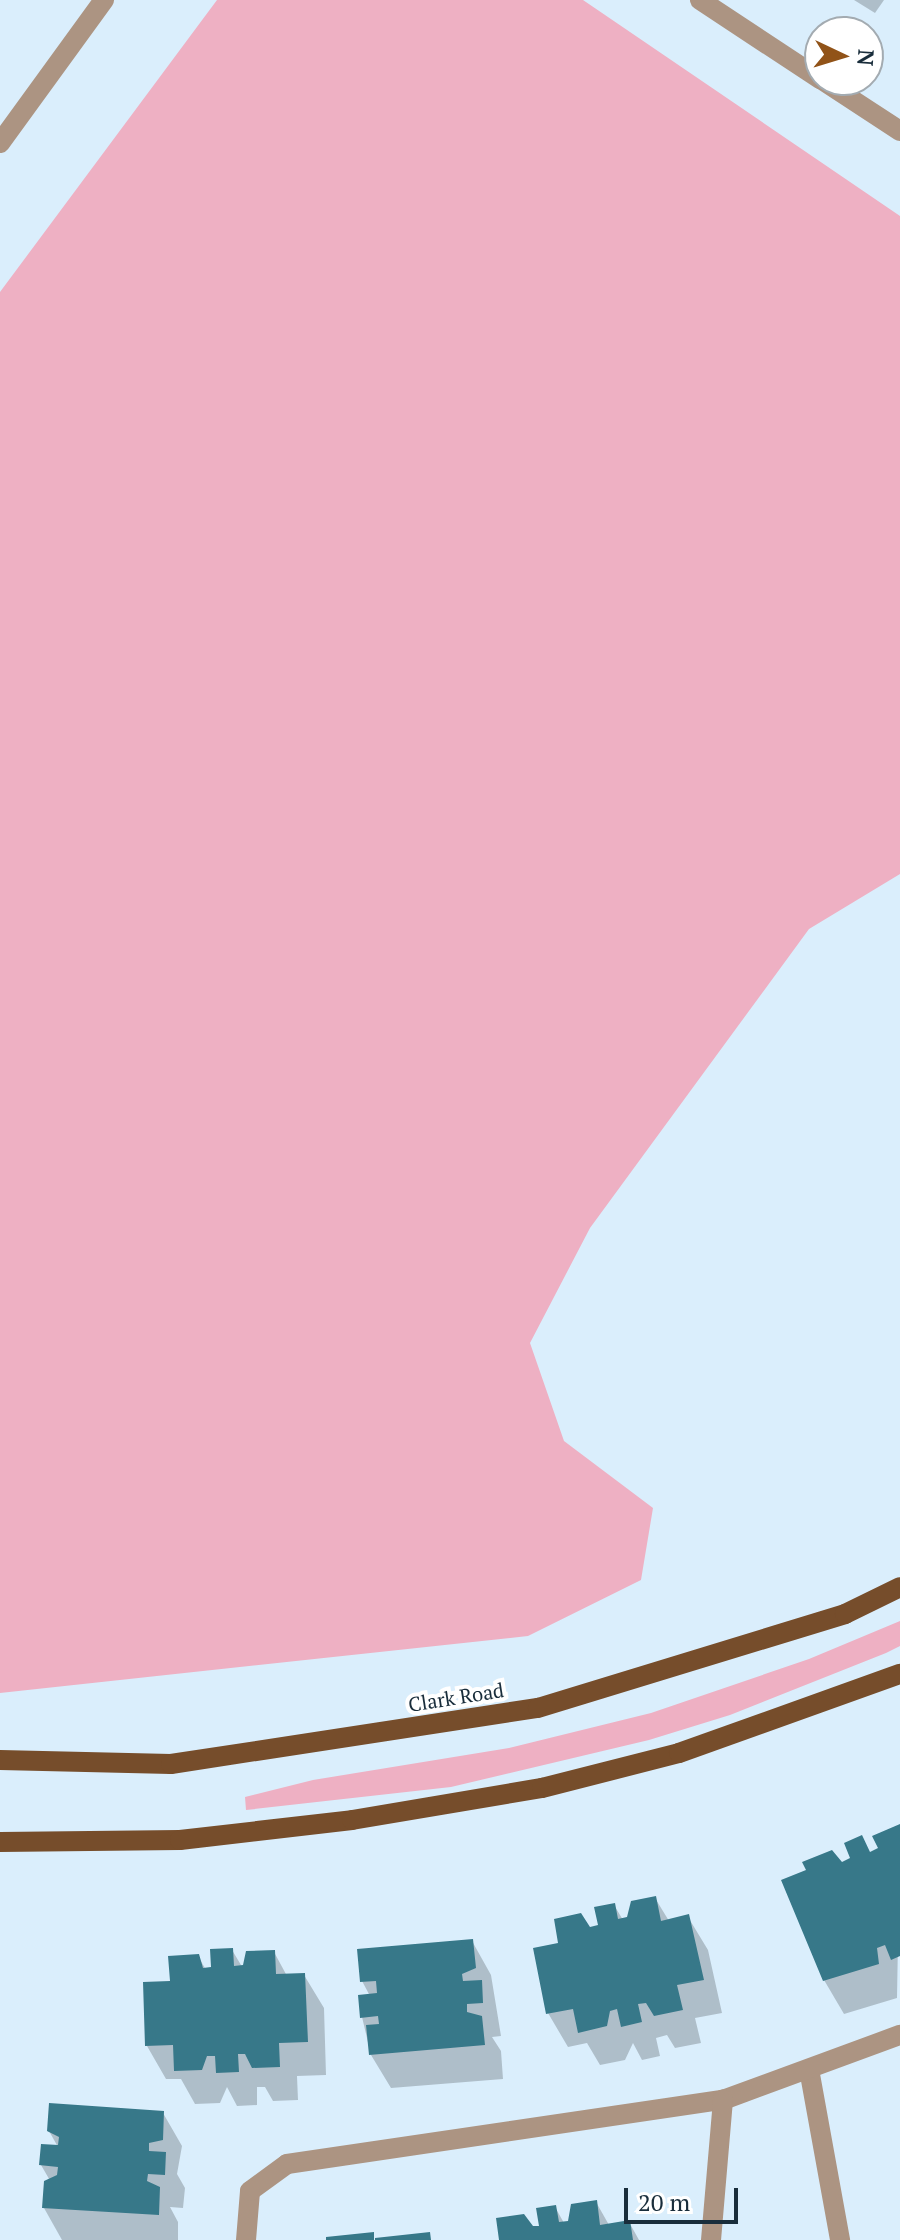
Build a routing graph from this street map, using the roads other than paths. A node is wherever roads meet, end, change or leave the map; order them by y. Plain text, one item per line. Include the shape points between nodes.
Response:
1 (104, 0) edge
2 (700, 0) edge
3 (804, 68) edge
4 (847, 96) edge
5 (900, 131) edge
6 (0, 143) edge
7 (900, 1587) edge
8 (900, 1674) edge
9 (0, 1760) edge
10 (0, 1842) edge
11 (900, 2035) edge
12 (809, 2069) junction
13 (723, 2100) junction
14 (246, 2240) edge
15 (711, 2240) edge
16 (840, 2240) edge

1 - 6 street
2 - 3 street
4 - 5 street
7 - 9 main road, Clark Road via 845,1614 538,1708 171,1764
8 - 10 main road via 679,1753 542,1788 352,1820 180,1840
11 - 12 street
12 - 13 street
12 - 16 street
13 - 14 street via 287,2164 250,2191
13 - 15 street

